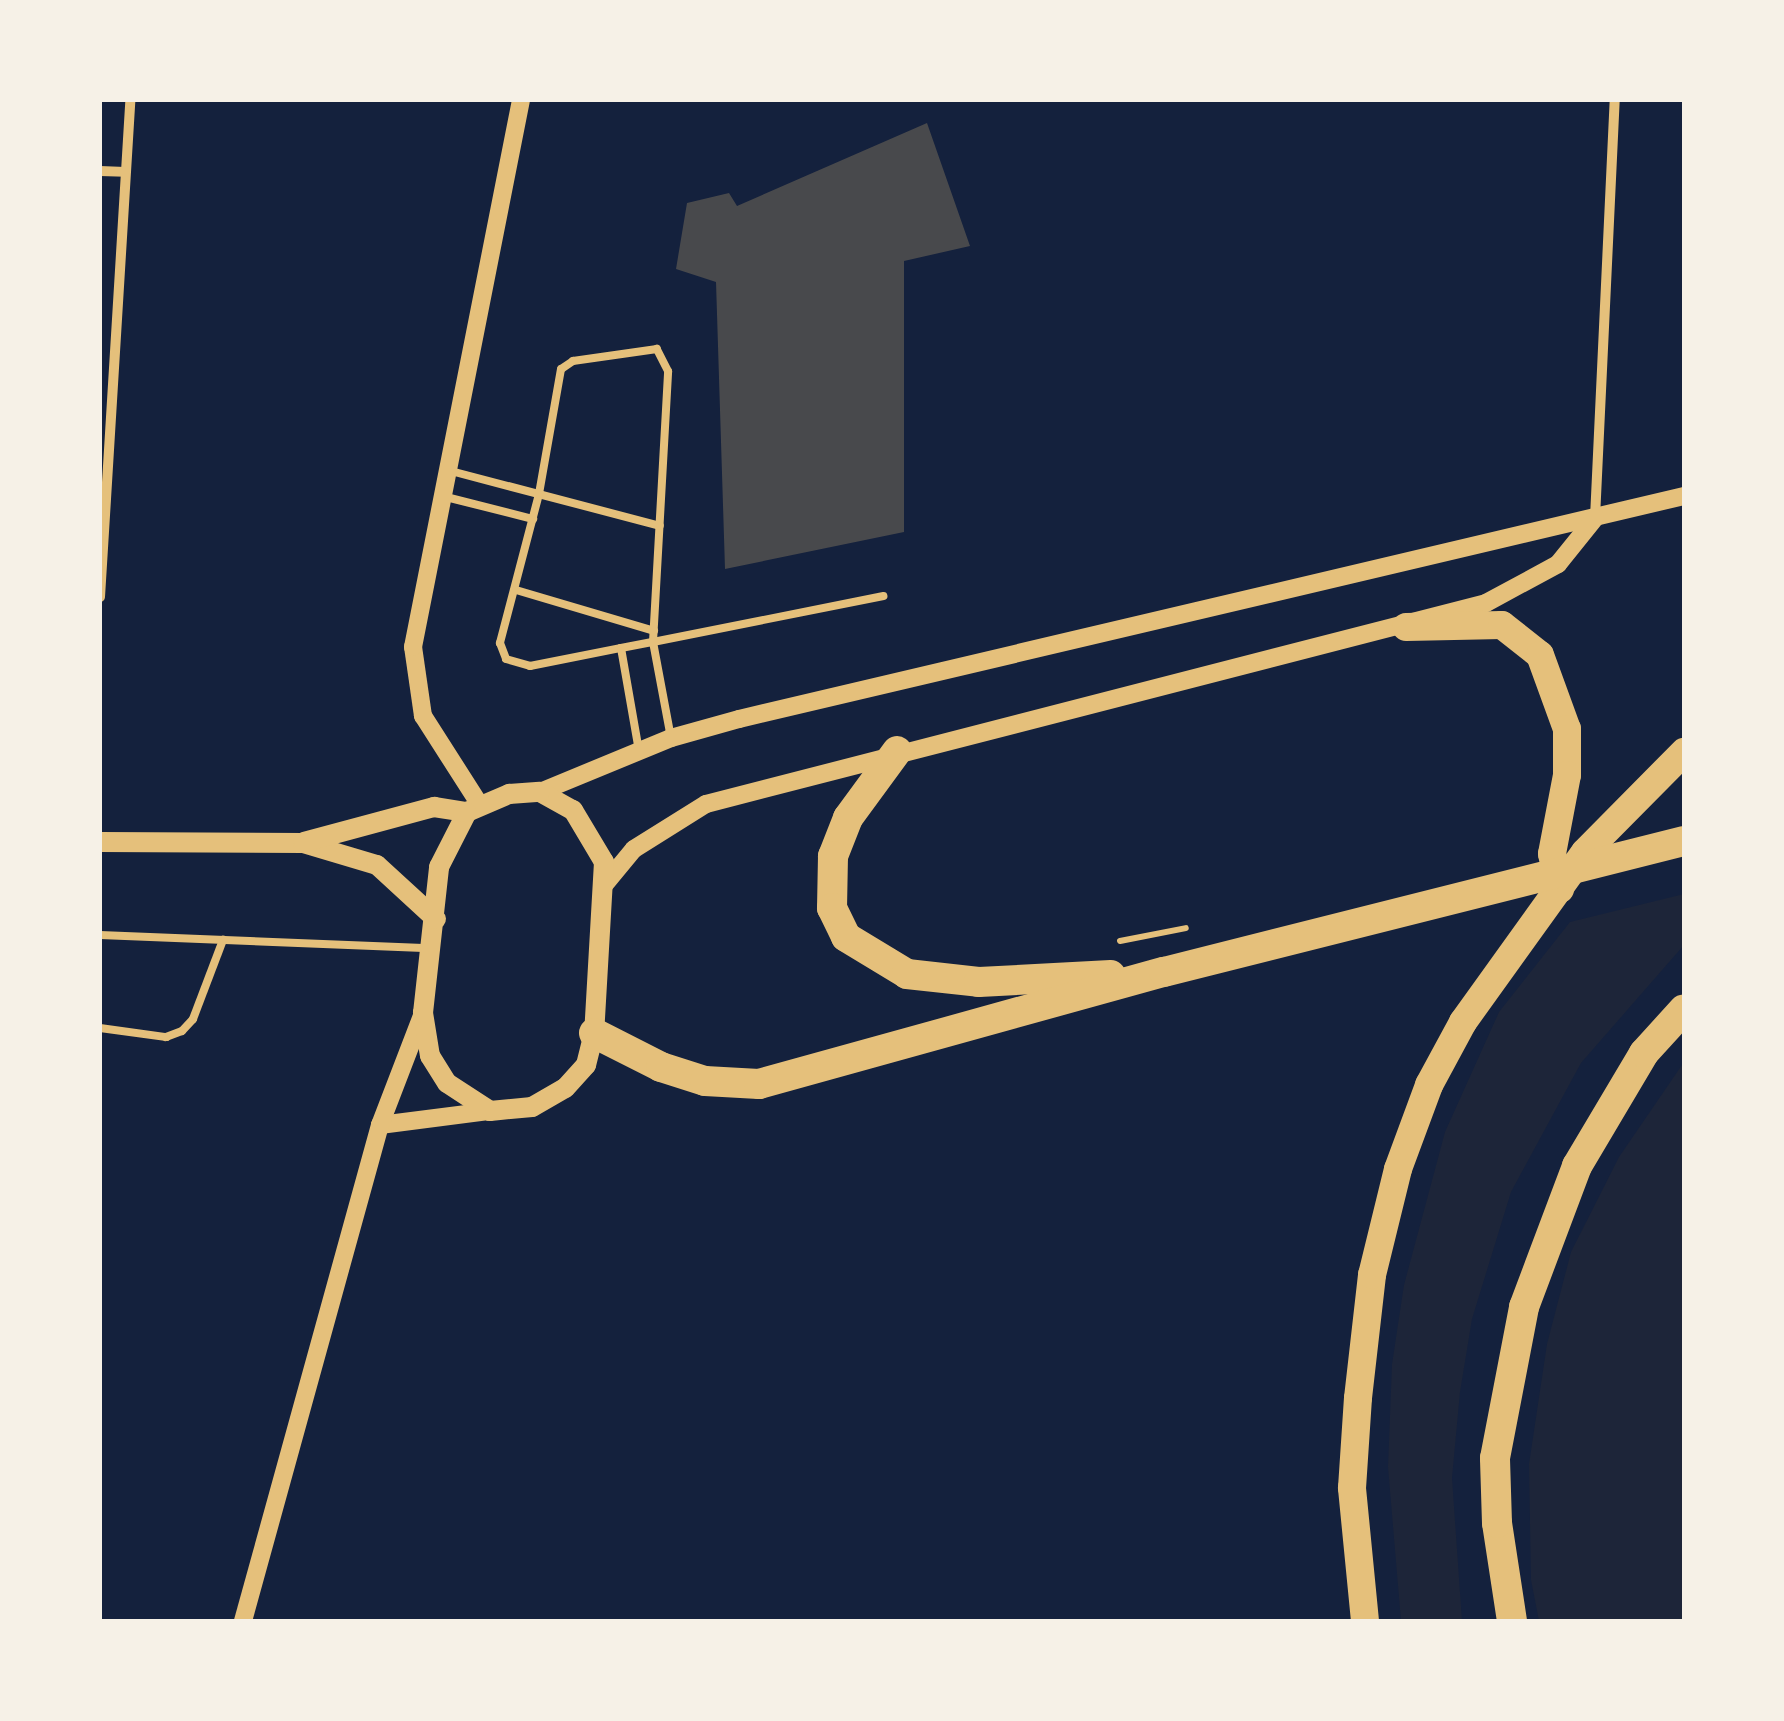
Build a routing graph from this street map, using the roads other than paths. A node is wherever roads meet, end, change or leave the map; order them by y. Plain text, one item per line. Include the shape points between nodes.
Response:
1 (130, 100) edge
2 (520, 100) edge
3 (1615, 100) edge
4 (100, 171) edge
5 (125, 172) junction
6 (447, 470) junction
7 (540, 494) junction
8 (442, 496) junction
9 (1684, 496) edge
10 (533, 518) junction
11 (1595, 518) junction
12 (660, 526) junction
13 (516, 590) junction
14 (882, 596) dead end
15 (100, 597) edge
16 (1406, 627) junction
17 (654, 631) junction
18 (653, 642) junction
19 (621, 648) junction
20 (672, 738) junction
21 (639, 751) junction
22 (897, 751) junction
23 (1684, 752) edge
24 (540, 792) junction
25 (474, 808) junction
26 (1684, 841) edge
27 (100, 842) edge
28 (303, 842) junction
29 (604, 884) junction
30 (1560, 888) junction
31 (436, 919) junction
32 (100, 935) edge
33 (223, 940) junction
34 (430, 948) junction
35 (1164, 972) junction
36 (1684, 1009) edge
37 (422, 1013) junction
38 (100, 1028) edge
39 (594, 1033) junction
40 (490, 1112) junction
41 (380, 1125) junction
42 (243, 1621) edge
43 (1364, 1621) edge
44 (1512, 1621) edge

1 - 5 street
2 - 6 street
3 - 11 street
4 - 5 street
5 - 15 street
6 - 7 lane
6 - 8 street
7 - 10 lane
7 - 12 lane
7 - 12 lane via 562,370 573,360 657,349 668,371
8 - 10 lane
8 - 25 street via 412,673 440,750
9 - 11 street
10 - 13 lane
11 - 16 street via 1558,564 1530,584
11 - 20 street
12 - 17 lane
13 - 17 lane
13 - 19 lane via 500,643 506,659 530,666
14 - 18 lane
16 - 22 street
16 - 30 highway via 1502,625 1540,655 1567,729 1567,775 1552,854
17 - 18 lane
18 - 19 lane
18 - 20 lane
19 - 21 lane
20 - 21 street
21 - 24 street
22 - 29 street via 706,804 634,849
22 - 35 highway via 848,818 833,856 832,908 846,937 907,974 943,978
23 - 30 highway via 1584,852
24 - 25 main road
24 - 29 main road via 573,810 590,830 604,862
25 - 28 main road via 434,807
25 - 31 main road via 439,867
26 - 35 highway
27 - 28 main road
28 - 31 main road via 377,865
29 - 39 main road
30 - 43 highway via 1464,1022 1429,1085 1398,1169 1372,1275 1358,1398 1352,1488
31 - 34 main road
32 - 33 lane
33 - 34 lane
33 - 38 lane via 193,1020 182,1031 166,1038
34 - 37 main road
35 - 39 highway via 759,1084 690,1076
36 - 44 highway via 1644,1053 1577,1166 1547,1233 1506,1382 1496,1506
37 - 40 main road via 430,1056 447,1083
37 - 41 street
39 - 40 main road via 586,1065 564,1088 532,1107
40 - 41 street
41 - 42 street

